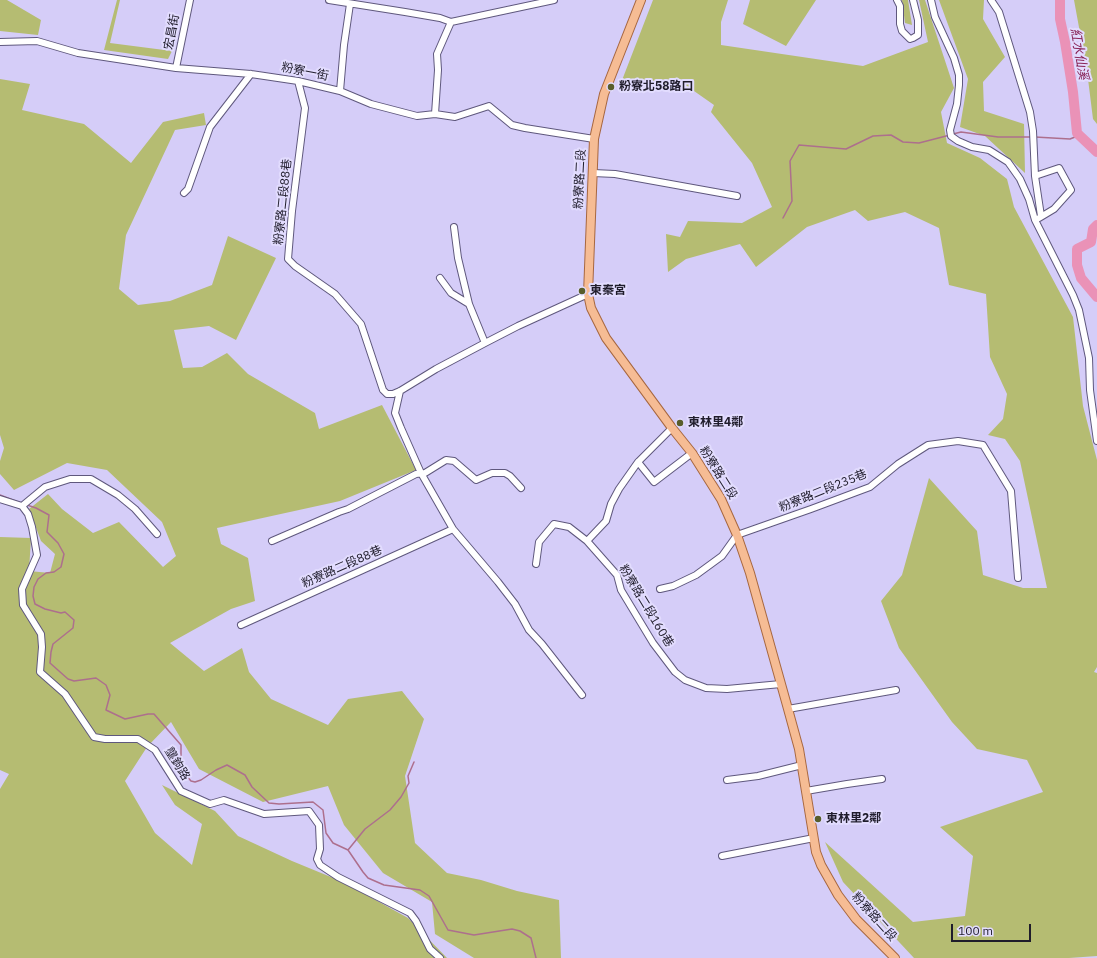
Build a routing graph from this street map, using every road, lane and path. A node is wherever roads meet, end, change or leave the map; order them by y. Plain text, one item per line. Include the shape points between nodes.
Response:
1 (190, 0) edge
2 (329, 0) edge
3 (554, 0) edge
4 (641, 0) edge
5 (897, 0) edge
6 (913, 0) edge
7 (931, 0) edge
8 (991, 0) edge
9 (350, 4) junction
10 (451, 22) junction
11 (0, 42) edge
12 (176, 68) junction
13 (251, 74) junction
14 (298, 81) junction
15 (340, 91) junction
16 (435, 114) junction
17 (594, 139) junction
18 (594, 173) junction
19 (1035, 176) junction
20 (184, 193) dead end
21 (737, 196) dead end
22 (1042, 216) junction
23 (1035, 220) junction
24 (454, 227) dead end
25 (440, 278) dead end
26 (588, 294) junction
27 (469, 304) junction
28 (485, 343) junction
29 (400, 391) junction
30 (672, 428) junction
31 (1097, 441) edge
32 (692, 453) junction
33 (638, 462) junction
34 (421, 473) junction
35 (521, 488) dead end
36 (0, 499) edge
37 (22, 506) junction
38 (453, 529) junction
39 (157, 534) dead end
40 (737, 535) junction
41 (272, 541) dead end
42 (587, 541) junction
43 (536, 564) dead end
44 (1018, 578) dead end
45 (660, 589) dead end
46 (241, 625) dead end
47 (781, 684) junction
48 (896, 690) dead end
49 (582, 695) dead end
50 (788, 709) junction
51 (802, 765) junction
52 (882, 779) dead end
53 (727, 780) dead end
54 (806, 791) junction
55 (814, 838) junction
56 (722, 856) dead end
57 (440, 958) edge
58 (895, 958) edge

1 - 12 street, 宏昌街
2 - 9 street
3 - 10 street
4 - 17 main road, 粉寮路二段 via 604,94
5 - 6 street via 900,6 902,31 910,39 918,35 918,20
7 - 23 street via 935,17 959,75 951,133 958,141 989,150 1008,162 1023,186
8 - 19 street via 999,12 1030,112
9 - 10 street via 440,18
9 - 15 street
10 - 16 street via 437,54
11 - 12 street, 粉寮一街 via 37,41 78,53
12 - 13 street, 粉寮一街
13 - 14 street, 粉寮一街
13 - 20 street via 210,127 188,189
14 - 15 street, 粉寮一街
14 - 29 street, 粉寮路二段88巷 via 305,108 288,259 335,294 361,324 383,390 387,394
15 - 16 street, 粉寮一街 via 371,104 417,116
16 - 17 street, 粉寮一街 via 455,117 489,106 512,124
17 - 18 main road, 粉寮路二段
18 - 21 street via 615,174
18 - 26 main road, 粉寮路二段
19 - 22 street
19 - 22 street via 1059,168 1071,190 1054,210
22 - 23 street
23 - 31 street via 1079,310 1089,358 1090,390
24 - 27 street via 458,258
25 - 27 street via 452,293
26 - 28 street
26 - 30 main road, 粉寮路二段 via 591,308 606,338
27 - 28 street
28 - 29 street
29 - 34 street via 395,413
30 - 32 main road, 粉寮路二段
30 - 33 street
32 - 33 street via 654,482
32 - 40 main road, 粉寮路二段 via 721,499
33 - 42 street via 611,504 606,521
34 - 35 street via 446,460 454,461 476,480 492,473 505,473
34 - 38 street
34 - 41 street via 348,509
36 - 37 street
37 - 39 street via 45,487 70,479 91,479 135,509
37 - 57 street, 壟鉤路 via 32,527 37,555 22,589 23,605 41,634 40,672 65,694 94,737 138,739 155,750 181,791 210,804 224,800 264,814 309,811 319,825 320,849 317,859 320,865 338,877 410,912 430,949
38 - 46 street, 粉寮路二段88巷
38 - 49 street via 516,604 529,630
40 - 44 street, 粉寮路二段235巷 via 870,486 928,445 958,441 983,445 1011,491
40 - 45 street via 722,556 696,575
40 - 47 main road, 粉寮路二段
42 - 43 street, 粉寮路二段160巷 via 569,527 554,524 539,542
42 - 47 street, 粉寮路二段160巷 via 617,575 621,590 653,643 675,672 685,680 706,688 727,690
47 - 50 main road, 粉寮路二段
48 - 50 street
50 - 51 main road, 粉寮路二段
51 - 53 street via 758,776
51 - 54 main road, 粉寮路二段
52 - 54 street
54 - 55 main road, 粉寮路二段
55 - 56 street
55 - 58 main road, 粉寮路二段 via 821,865 838,895 856,919

